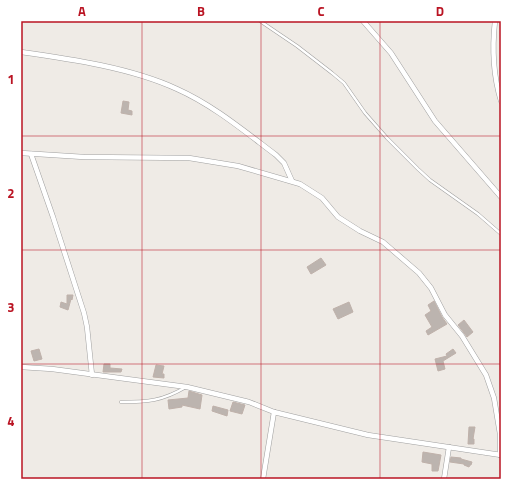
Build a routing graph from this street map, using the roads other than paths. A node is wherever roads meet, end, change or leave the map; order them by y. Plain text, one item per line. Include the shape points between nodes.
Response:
1 (260, 21) edge
2 (363, 21) edge
3 (495, 21) edge
4 (21, 52) edge
5 (501, 101) edge
6 (21, 153) edge
7 (31, 154) junction
8 (292, 181) junction
9 (501, 196) edge
10 (501, 234) edge
11 (21, 367) edge
12 (92, 376) junction
13 (187, 387) junction
14 (121, 402) dead end
15 (274, 412) junction
16 (449, 447) junction
17 (501, 455) edge
18 (263, 479) edge
19 (444, 479) edge

1 - 10 lane via 303,50 344,83 387,138 418,169
2 - 9 street via 390,53 435,121
3 - 5 street via 494,63 496,87
4 - 8 street via 110,68 176,88 207,105 276,155 284,163
6 - 7 street
7 - 8 street via 189,158 238,166
7 - 12 street via 84,313
8 - 17 street via 322,198 338,217 383,242 419,273 431,288 445,316 462,336 486,375 494,398
11 - 12 street
12 - 13 street
13 - 14 lane via 161,399
13 - 15 street via 249,402
15 - 16 street via 368,435
15 - 18 street
16 - 17 street
16 - 19 street

